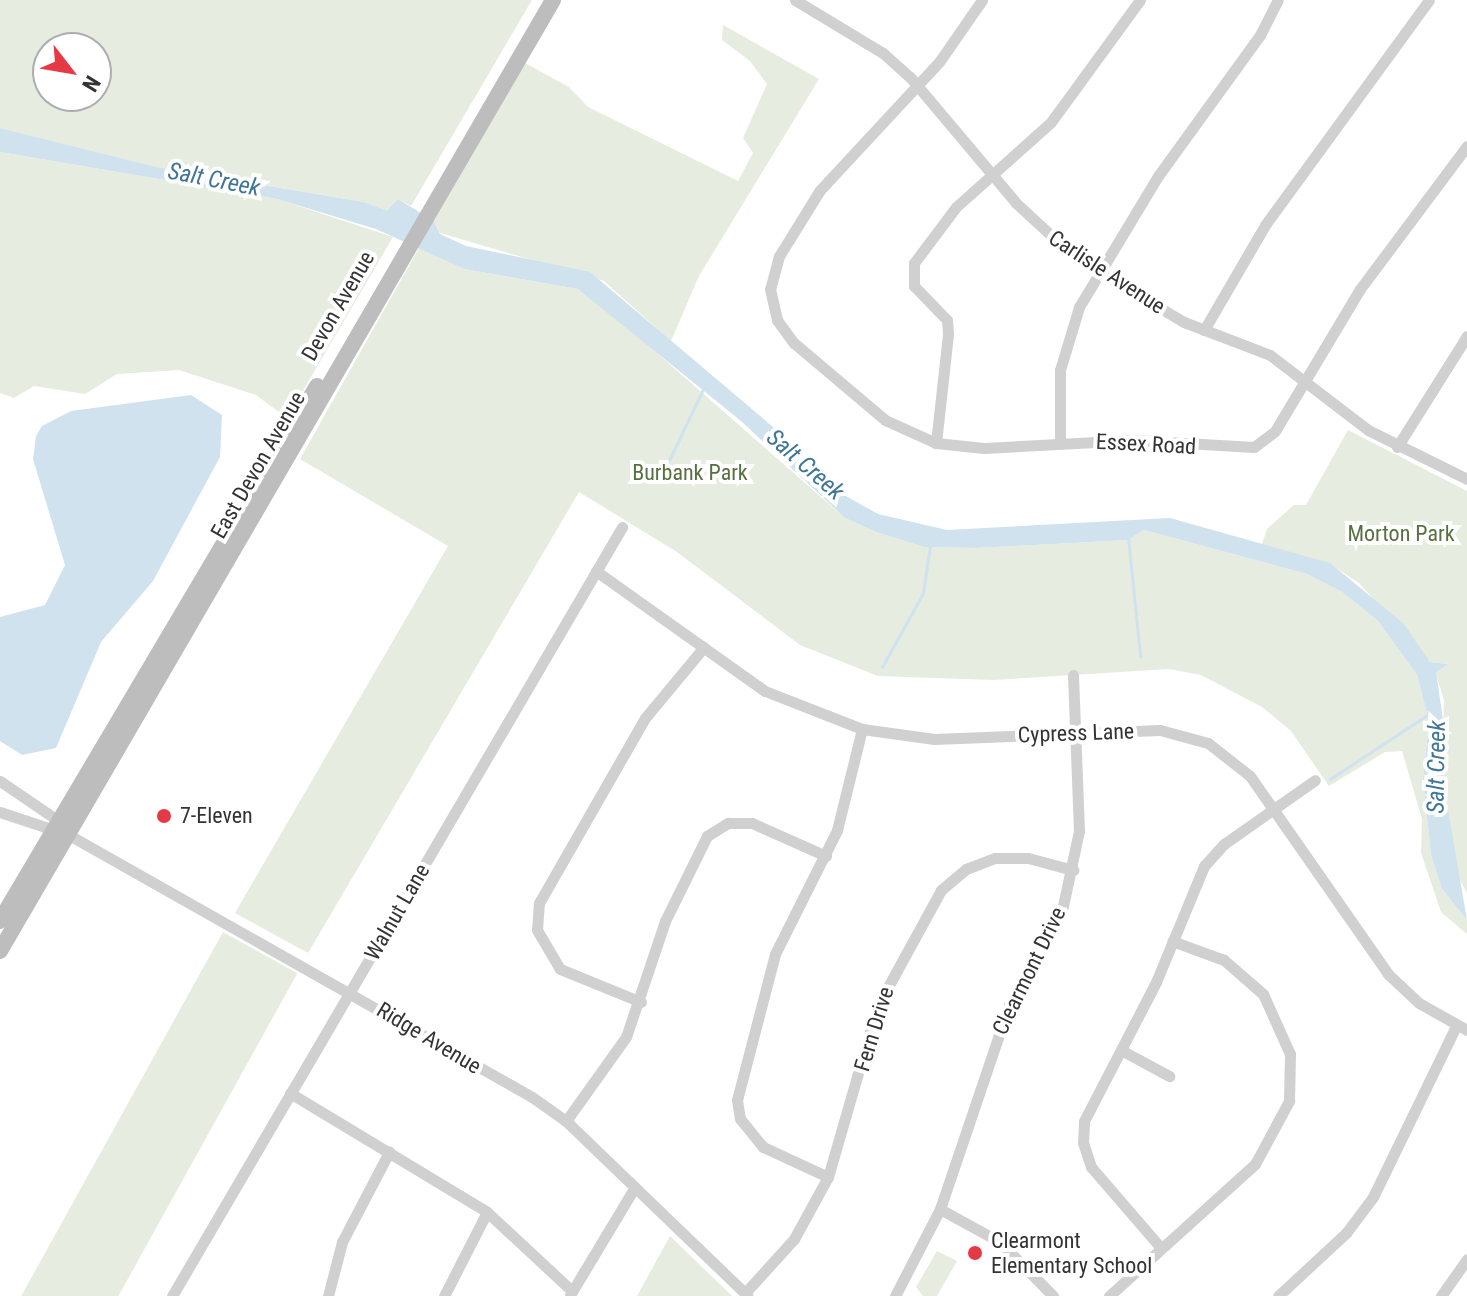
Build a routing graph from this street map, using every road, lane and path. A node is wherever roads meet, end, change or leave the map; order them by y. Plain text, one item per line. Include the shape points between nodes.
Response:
1 (541, 0) edge
2 (553, 0) edge
3 (795, 0) edge
4 (982, 0) edge
5 (1140, 0) edge
6 (1278, 0) edge
7 (1429, 0) edge
8 (917, 84) junction
9 (1467, 146) edge
10 (994, 175) junction
11 (433, 198) junction
12 (394, 263) junction
13 (1100, 273) junction
14 (1204, 330) junction
15 (1467, 336) edge
16 (1303, 383) junction
17 (1060, 441) junction
18 (936, 443) junction
19 (1397, 447) junction
20 (1467, 479) edge
21 (622, 527) dead end
22 (596, 571) junction
23 (704, 647) junction
24 (1073, 675) dead end
25 (862, 729) junction
26 (1074, 731) junction
27 (1315, 780) dead end
28 (0, 781) edge
29 (1274, 809) junction
30 (0, 812) edge
31 (55, 826) junction
32 (69, 835) junction
33 (826, 856) junction
34 (1073, 870) junction
35 (0, 921) edge
36 (1172, 941) junction
37 (0, 951) edge
38 (351, 991) junction
39 (641, 1002) junction
40 (1462, 1028) edge
41 (1121, 1050) junction
42 (1169, 1076) dead end
43 (290, 1093) junction
44 (566, 1121) junction
45 (389, 1152) junction
46 (828, 1177) junction
47 (635, 1187) junction
48 (940, 1209) junction
49 (487, 1212) junction
50 (1161, 1248) junction
51 (1467, 1259) edge
52 (571, 1294) edge
53 (746, 1295) edge
54 (172, 1296) edge
55 (328, 1296) edge
56 (444, 1296) edge
57 (895, 1296) edge
58 (1053, 1296) edge
59 (1109, 1296) edge
60 (1278, 1296) edge
61 (1441, 1296) edge

1 - 11 main road
2 - 11 main road, East Devon Avenue
3 - 8 street, Carlisle Avenue via 883,53
4 - 8 street
5 - 10 street via 1051,122
6 - 13 street
7 - 14 street via 1265,225
8 - 10 street, Carlisle Avenue
8 - 18 street, Essex Road via 842,162 779,256 771,304 785,332 885,420
9 - 16 street, Essex Road via 1360,289
10 - 13 street, Carlisle Avenue via 1046,234
10 - 18 street via 936,227 914,263 914,286 947,320
11 - 12 main road, East Devon Avenue
12 - 31 main road, Devon Avenue
12 - 32 main road, East Devon Avenue
13 - 14 street, Carlisle Avenue
13 - 17 street via 1079,307 1060,370
14 - 16 street, Carlisle Avenue via 1270,355
15 - 19 street
16 - 17 street, Essex Road via 1267,440 1241,451 1134,440
16 - 19 street, Carlisle Avenue
17 - 18 street, Essex Road via 984,448
19 - 20 street, Carlisle Avenue
21 - 22 street, Walnut Lane
22 - 23 street, Cypress Lane
22 - 38 street, Walnut Lane
23 - 25 street, Cypress Lane via 789,704
23 - 39 street via 645,718 539,903 540,941 560,969
24 - 26 street, Clearmont Drive
25 - 26 street, Cypress Lane via 934,739
25 - 33 street
26 - 29 street, Cypress Lane via 1160,730 1195,737 1239,764
26 - 34 street, Clearmont Drive via 1080,796
27 - 29 street
28 - 31 street
29 - 36 street via 1204,866
29 - 40 street, Cypress Lane via 1388,974
30 - 31 street
31 - 32 street
31 - 35 main road, Devon Avenue
32 - 37 main road, East Devon Avenue
32 - 38 street, Ridge Avenue
33 - 39 street via 752,823 714,830 674,898
33 - 46 street via 775,954 737,1100 740,1119 763,1147
34 - 46 street, Fern Drive via 1028,858 995,858 966,869 941,890 877,1007
34 - 48 street, Clearmont Drive via 1063,906 994,1043
36 - 41 street
36 - 50 street via 1224,960 1263,994 1285,1033 1293,1077 1283,1121 1264,1153
38 - 43 street, Walnut Lane
38 - 44 street, Ridge Avenue
39 - 44 street via 618,1052
40 - 60 street via 1373,1197 1346,1233
41 - 42 street
41 - 50 street via 1090,1108 1083,1143 1091,1167
43 - 45 street
43 - 54 street, Walnut Lane
44 - 47 street, Ridge Avenue
45 - 49 street
45 - 55 street via 342,1242
46 - 53 street, Fern Drive via 794,1239
47 - 52 street
47 - 53 street, Ridge Avenue
48 - 57 street, Clearmont Drive
48 - 58 street via 1000,1242
49 - 52 street
49 - 56 street
50 - 59 street
51 - 61 street

